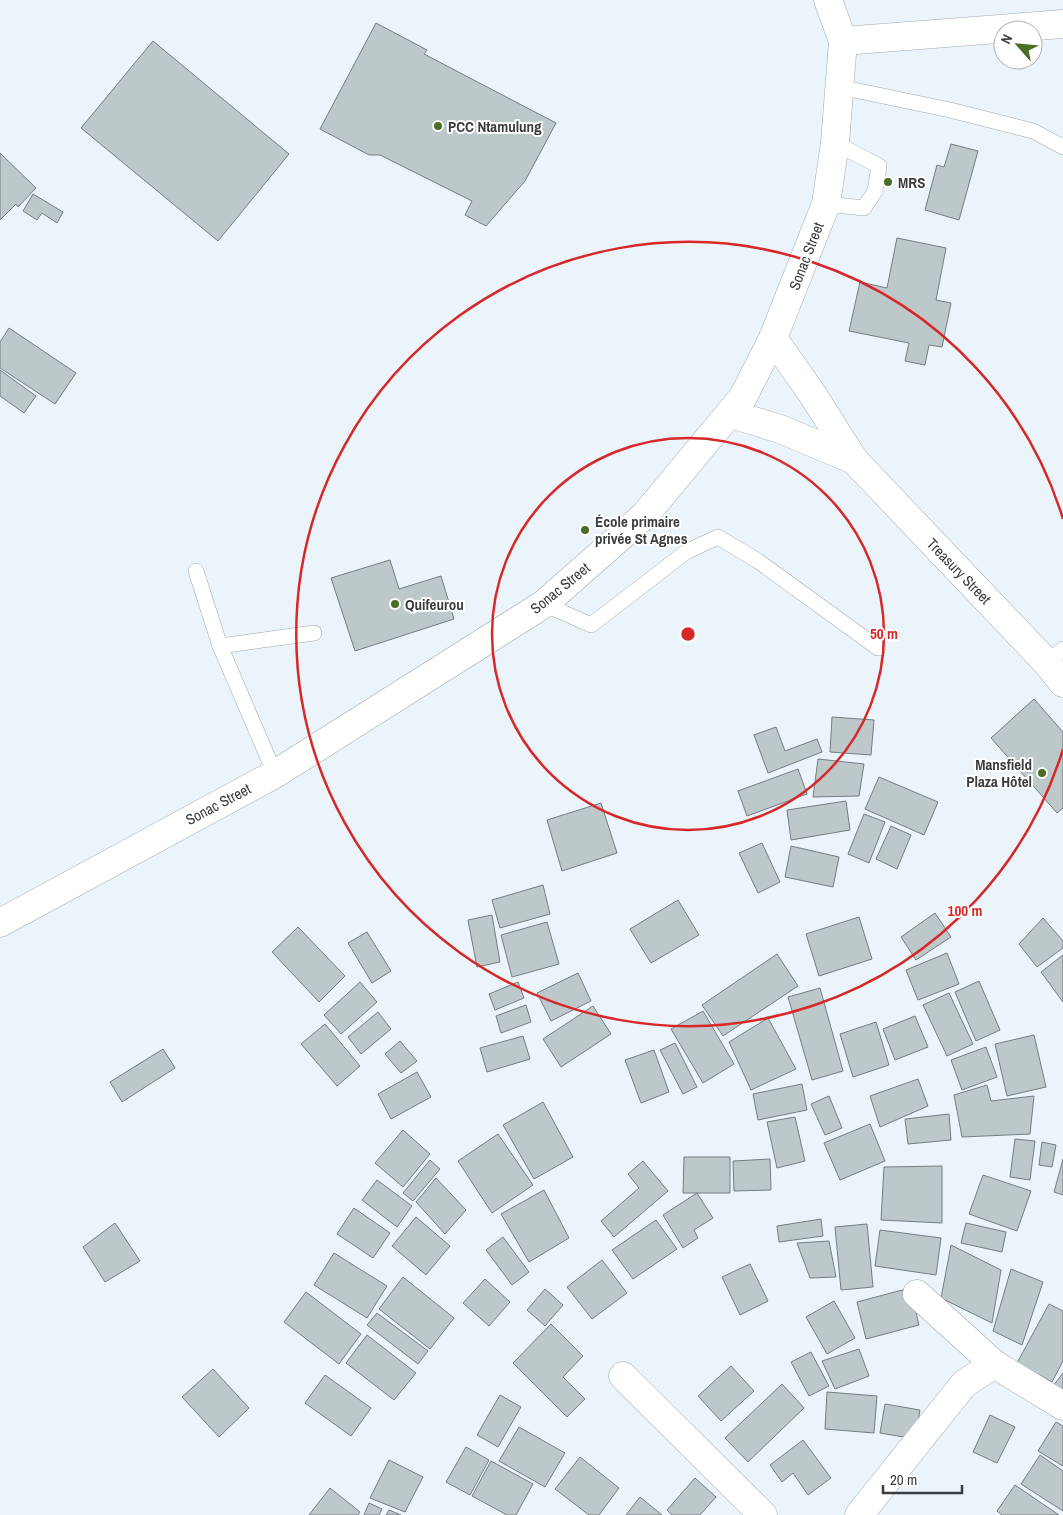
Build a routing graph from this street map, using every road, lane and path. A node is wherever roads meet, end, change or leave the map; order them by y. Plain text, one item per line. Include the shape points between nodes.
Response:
1 (828, 0) edge
2 (1063, 24) edge
3 (843, 41) junction
4 (840, 86) junction
5 (834, 143) junction
6 (1063, 147) edge
7 (826, 204) junction
8 (773, 338) junction
9 (731, 414) junction
10 (854, 460) junction
11 (196, 571) dead end
12 (544, 604) junction
13 (314, 633) dead end
14 (220, 646) junction
15 (878, 648) dead end
16 (1058, 665) edge
17 (275, 774) junction
18 (0, 923) edge
19 (917, 1294) dead end
20 (994, 1364) junction
21 (623, 1376) dead end
22 (1063, 1406) edge
23 (763, 1515) edge
24 (859, 1515) edge

1 - 3 main road, Sonac Street
2 - 3 main road
3 - 4 main road, Sonac Street
4 - 5 main road, Sonac Street
4 - 6 lane via 1033,131
5 - 7 main road, Sonac Street
5 - 7 lane via 878,166 875,192 864,208
7 - 8 main road, Sonac Street
8 - 9 main road, Sonac Street via 751,383
8 - 10 main road, Treasury Street
9 - 10 main road, Treasury Street via 780,428
9 - 12 main road, Sonac Street via 645,515
10 - 16 main road, Treasury Street
11 - 14 lane
12 - 15 lane via 591,625 686,552 718,537 758,561
12 - 17 main road, Sonac Street
13 - 14 lane
14 - 17 lane
17 - 18 main road, Sonac Street
19 - 20 main road
20 - 22 main road
20 - 24 main road via 964,1384
21 - 23 main road

